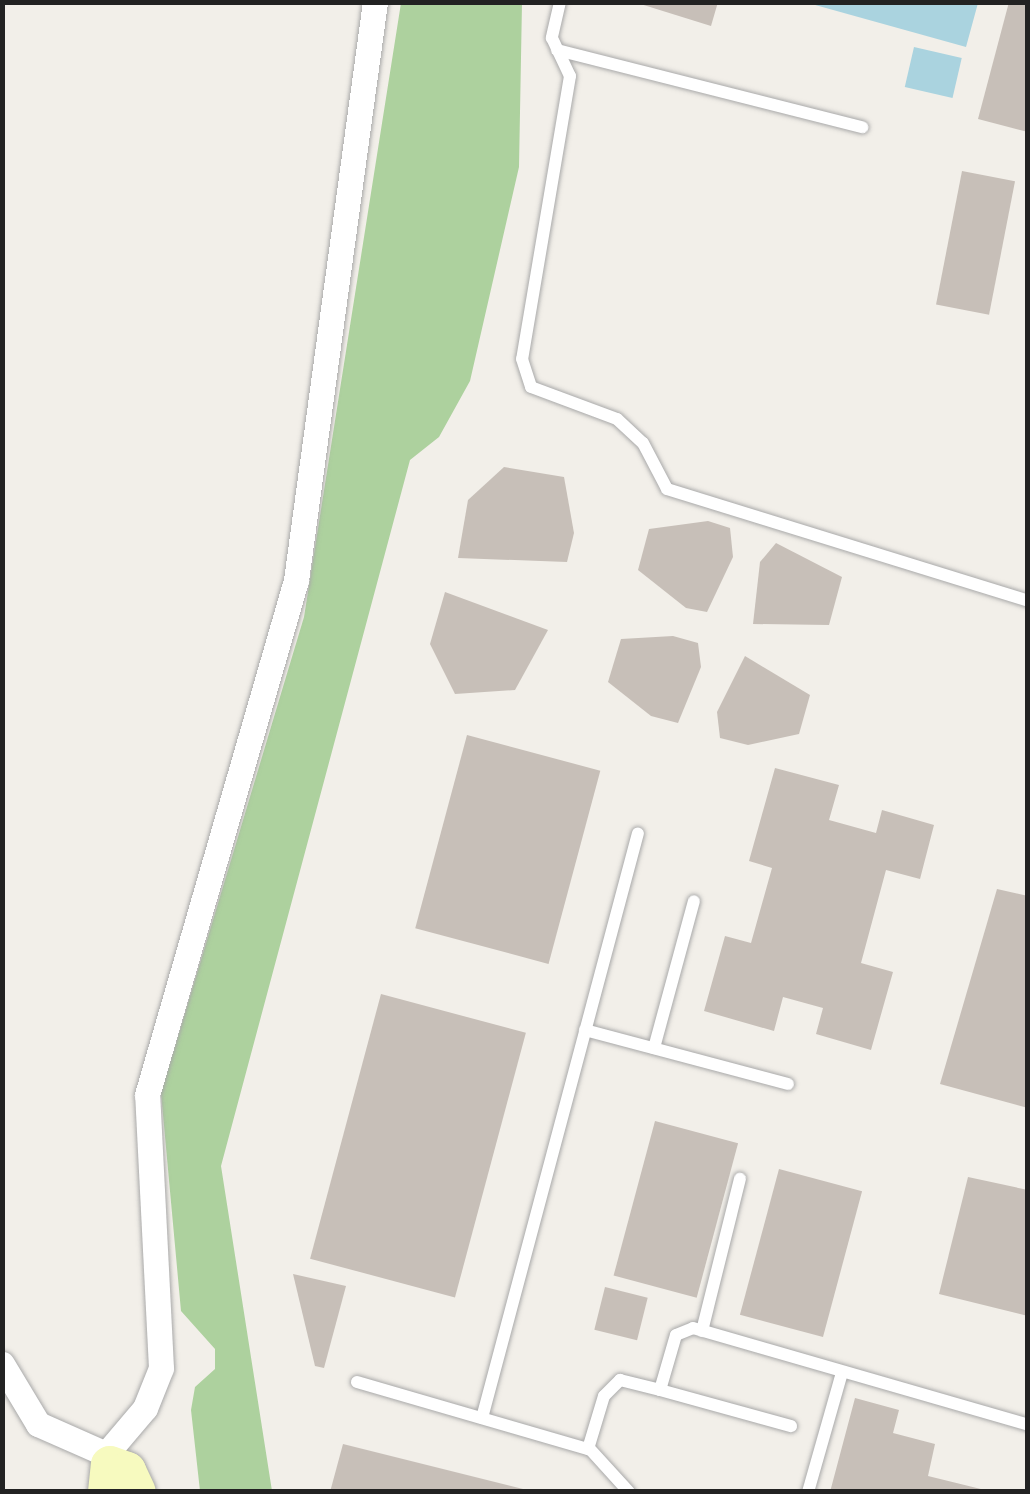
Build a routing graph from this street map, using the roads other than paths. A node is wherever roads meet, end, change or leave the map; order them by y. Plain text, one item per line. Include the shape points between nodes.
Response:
1 (375, 2) edge
2 (560, 2) edge
3 (558, 50) junction
4 (862, 127) dead end
5 (1028, 601) edge
6 (638, 833) dead end
7 (694, 901) dead end
8 (585, 1030) junction
9 (654, 1048) junction
10 (788, 1084) dead end
11 (740, 1180) dead end
12 (702, 1331) junction
13 (2, 1364) edge
14 (842, 1373) junction
15 (357, 1382) dead end
16 (660, 1390) junction
17 (482, 1418) junction
18 (791, 1426) dead end
19 (1028, 1426) edge
20 (588, 1447) junction
21 (108, 1470) edge
22 (138, 1492) edge
23 (629, 1492) edge
24 (808, 1492) edge

1 - 21 street via 296,580 146,1095 161,1368
2 - 3 lane
3 - 4 lane
3 - 5 lane via 570,76 522,359 532,387 618,420 643,443 668,489
6 - 8 lane
7 - 9 lane
8 - 9 lane
8 - 17 lane
9 - 10 lane
11 - 12 lane
12 - 14 lane
12 - 16 lane via 676,1335
13 - 21 street via 38,1424
14 - 19 lane
14 - 24 lane
15 - 17 lane
16 - 18 lane
16 - 20 lane via 620,1380 604,1396
17 - 20 lane
20 - 23 lane
21 - 22 street via 127,1471

